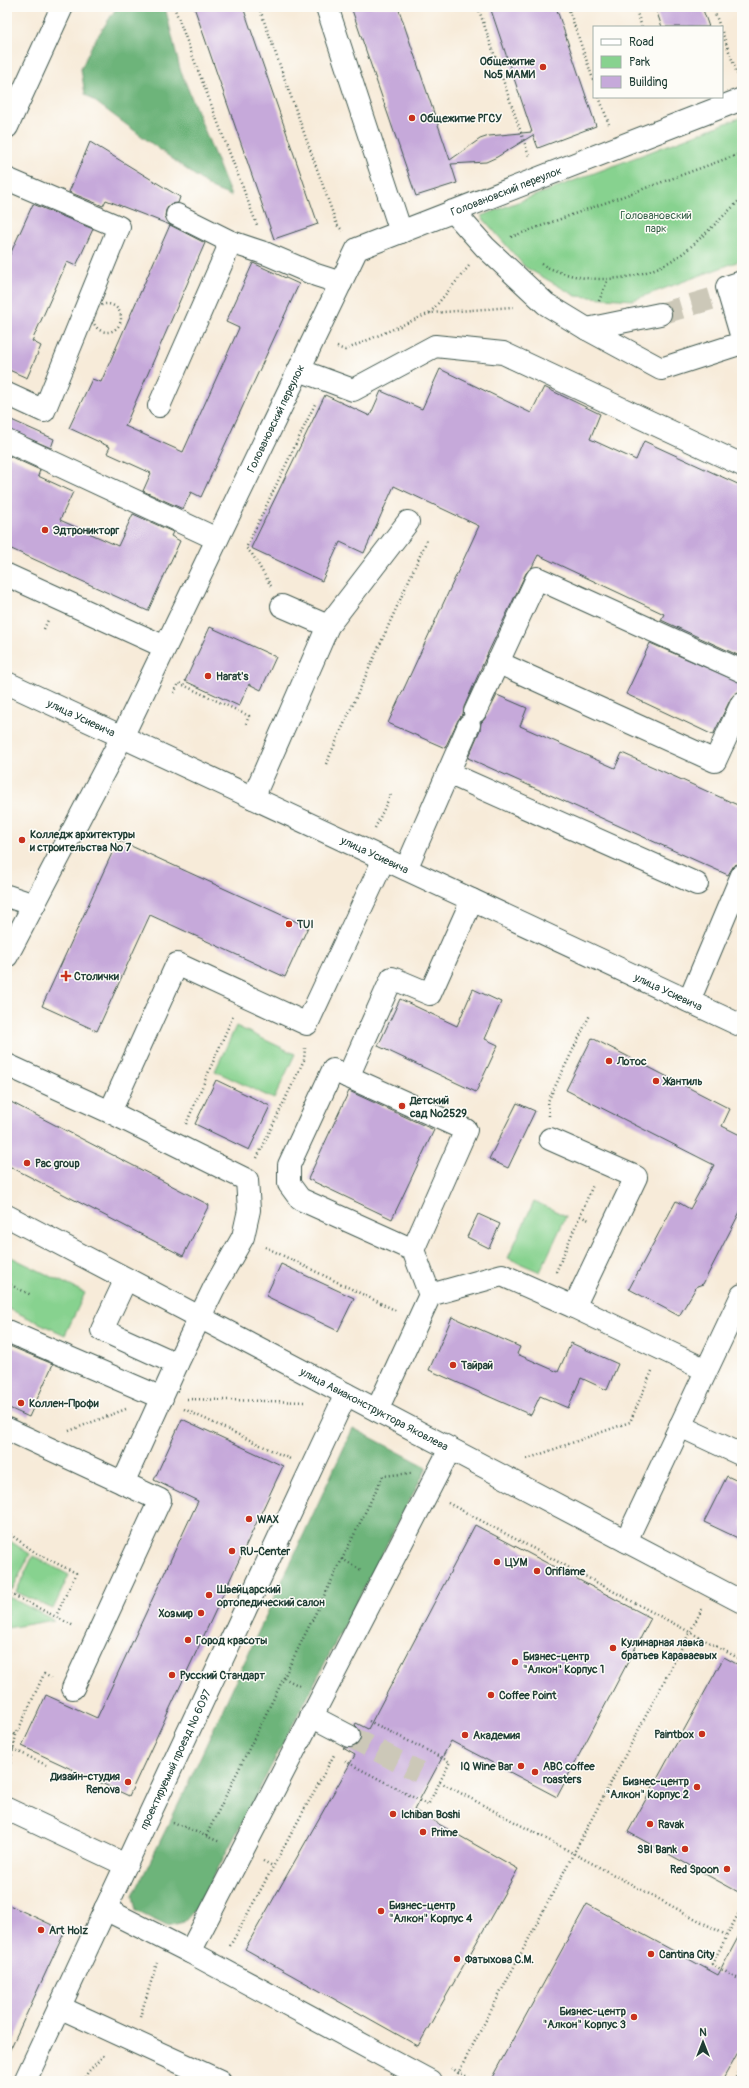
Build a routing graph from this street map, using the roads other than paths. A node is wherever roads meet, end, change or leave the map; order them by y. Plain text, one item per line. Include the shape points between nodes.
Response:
1 (62, 7) edge
2 (328, 7) edge
3 (741, 90) edge
4 (7, 127) edge
5 (7, 179) edge
6 (453, 211) junction
7 (177, 215) dead end
8 (401, 232) junction
9 (230, 242) junction
10 (742, 282) edge
11 (341, 283) junction
12 (660, 314) tunnel mouth
13 (588, 329) junction
14 (742, 338) edge
15 (742, 343) edge
16 (299, 370) junction
17 (7, 394) edge
18 (159, 406) dead end
19 (7, 441) edge
20 (742, 465) edge
21 (408, 522) road end
22 (217, 539) junction
23 (7, 575) edge
24 (282, 606) road end
25 (328, 626) junction
26 (165, 647) junction
27 (497, 662) junction
28 (742, 671) edge
29 (7, 683) edge
30 (742, 703) edge
31 (122, 737) junction
32 (448, 774) junction
33 (254, 798) junction
34 (384, 859) junction
35 (406, 869) junction
36 (742, 875) edge
37 (697, 884) dead end
38 (7, 896) edge
39 (472, 900) junction
40 (34, 905) junction
41 (7, 956) edge
42 (689, 1001) junction
43 (742, 1026) edge
44 (7, 1065) edge
45 (348, 1077) junction
46 (110, 1112) junction
47 (550, 1138) road end
48 (7, 1216) edge
49 (413, 1250) junction
50 (126, 1279) junction
51 (430, 1295) junction
52 (742, 1295) edge
53 (574, 1307) junction
54 (200, 1318) junction
55 (7, 1331) edge
56 (177, 1364) junction
57 (706, 1370) junction
58 (346, 1394) junction
59 (162, 1398) junction
60 (377, 1410) junction
61 (680, 1426) junction
62 (7, 1430) edge
63 (450, 1448) junction
64 (742, 1455) edge
65 (123, 1483) junction
66 (626, 1541) junction
67 (741, 1598) edge
68 (73, 1688) road end
69 (311, 1716) junction
70 (349, 1736) tunnel mouth
71 (7, 1809) edge
72 (126, 1865) junction
73 (105, 1909) junction
74 (190, 1952) junction
75 (59, 2007) junction
76 (24, 2081) edge
77 (220, 2081) edge
78 (430, 2081) edge

1 - 4 street
2 - 8 street
3 - 6 street, Головановский переулок via 617,147
5 - 17 street via 119,227 44,411
6 - 8 street, Головановский переулок
6 - 13 street via 485,247 546,304
7 - 9 street
8 - 11 street, Головановский переулок via 357,249
9 - 11 street
9 - 18 street
10 - 14 street via 727,287
11 - 16 street, Головановский переулок
12 - 13 street
13 - 15 street via 661,369
16 - 20 street via 353,390 435,346 502,353
16 - 22 street, Головановский переулок
19 - 22 street
21 - 25 street
22 - 26 street, Головановский переулок
23 - 26 street
24 - 25 street
25 - 33 street
26 - 31 street, Головановский переулок
27 - 28 street via 537,578
27 - 30 street via 715,761
27 - 32 street
29 - 31 street, улица Усиевича
31 - 33 street, улица Усиевича
31 - 40 street, Головановский переулок
32 - 35 street
32 - 37 street
33 - 34 street, улица Усиевича
34 - 35 street, улица Усиевича
34 - 46 street via 307,1024 177,964
35 - 39 street, улица Усиевича
36 - 42 street
38 - 40 street
39 - 42 street, улица Усиевича
39 - 45 street via 430,994 392,978
40 - 41 street, Головановский переулок
42 - 43 street, улица Усиевича
44 - 46 street
45 - 49 street via 466,1130
45 - 49 street via 333,1070 289,1164 289,1184 300,1199
46 - 54 street via 247,1180 249,1210 243,1236
47 - 53 street via 636,1177
48 - 50 street, улица Авиаконструктора Яковлева
49 - 51 street
50 - 54 street, улица Авиаконструктора Яковлева
50 - 56 street via 102,1330
51 - 53 street via 502,1275
51 - 60 street
52 - 57 street
53 - 57 street
54 - 56 street
54 - 58 street, улица Авиаконструктора Яковлева
55 - 59 street
56 - 59 street
57 - 61 street
58 - 60 street, улица Авиаконструктора Яковлева
58 - 72 street, проектируемый проезд № 6097
59 - 65 street
60 - 63 street, улица Авиаконструктора Яковлева
61 - 64 street
61 - 66 street
62 - 65 street
63 - 66 street, улица Авиаконструктора Яковлева
63 - 69 street
65 - 68 street via 160,1500
66 - 67 street, улица Авиаконструктора Яковлева
69 - 70 street
69 - 74 street
71 - 72 street
72 - 73 street, проектируемый проезд № 6097
73 - 74 street
73 - 75 street, проектируемый проезд № 6097
74 - 78 street
75 - 76 street, проектируемый проезд № 6097
75 - 77 street

